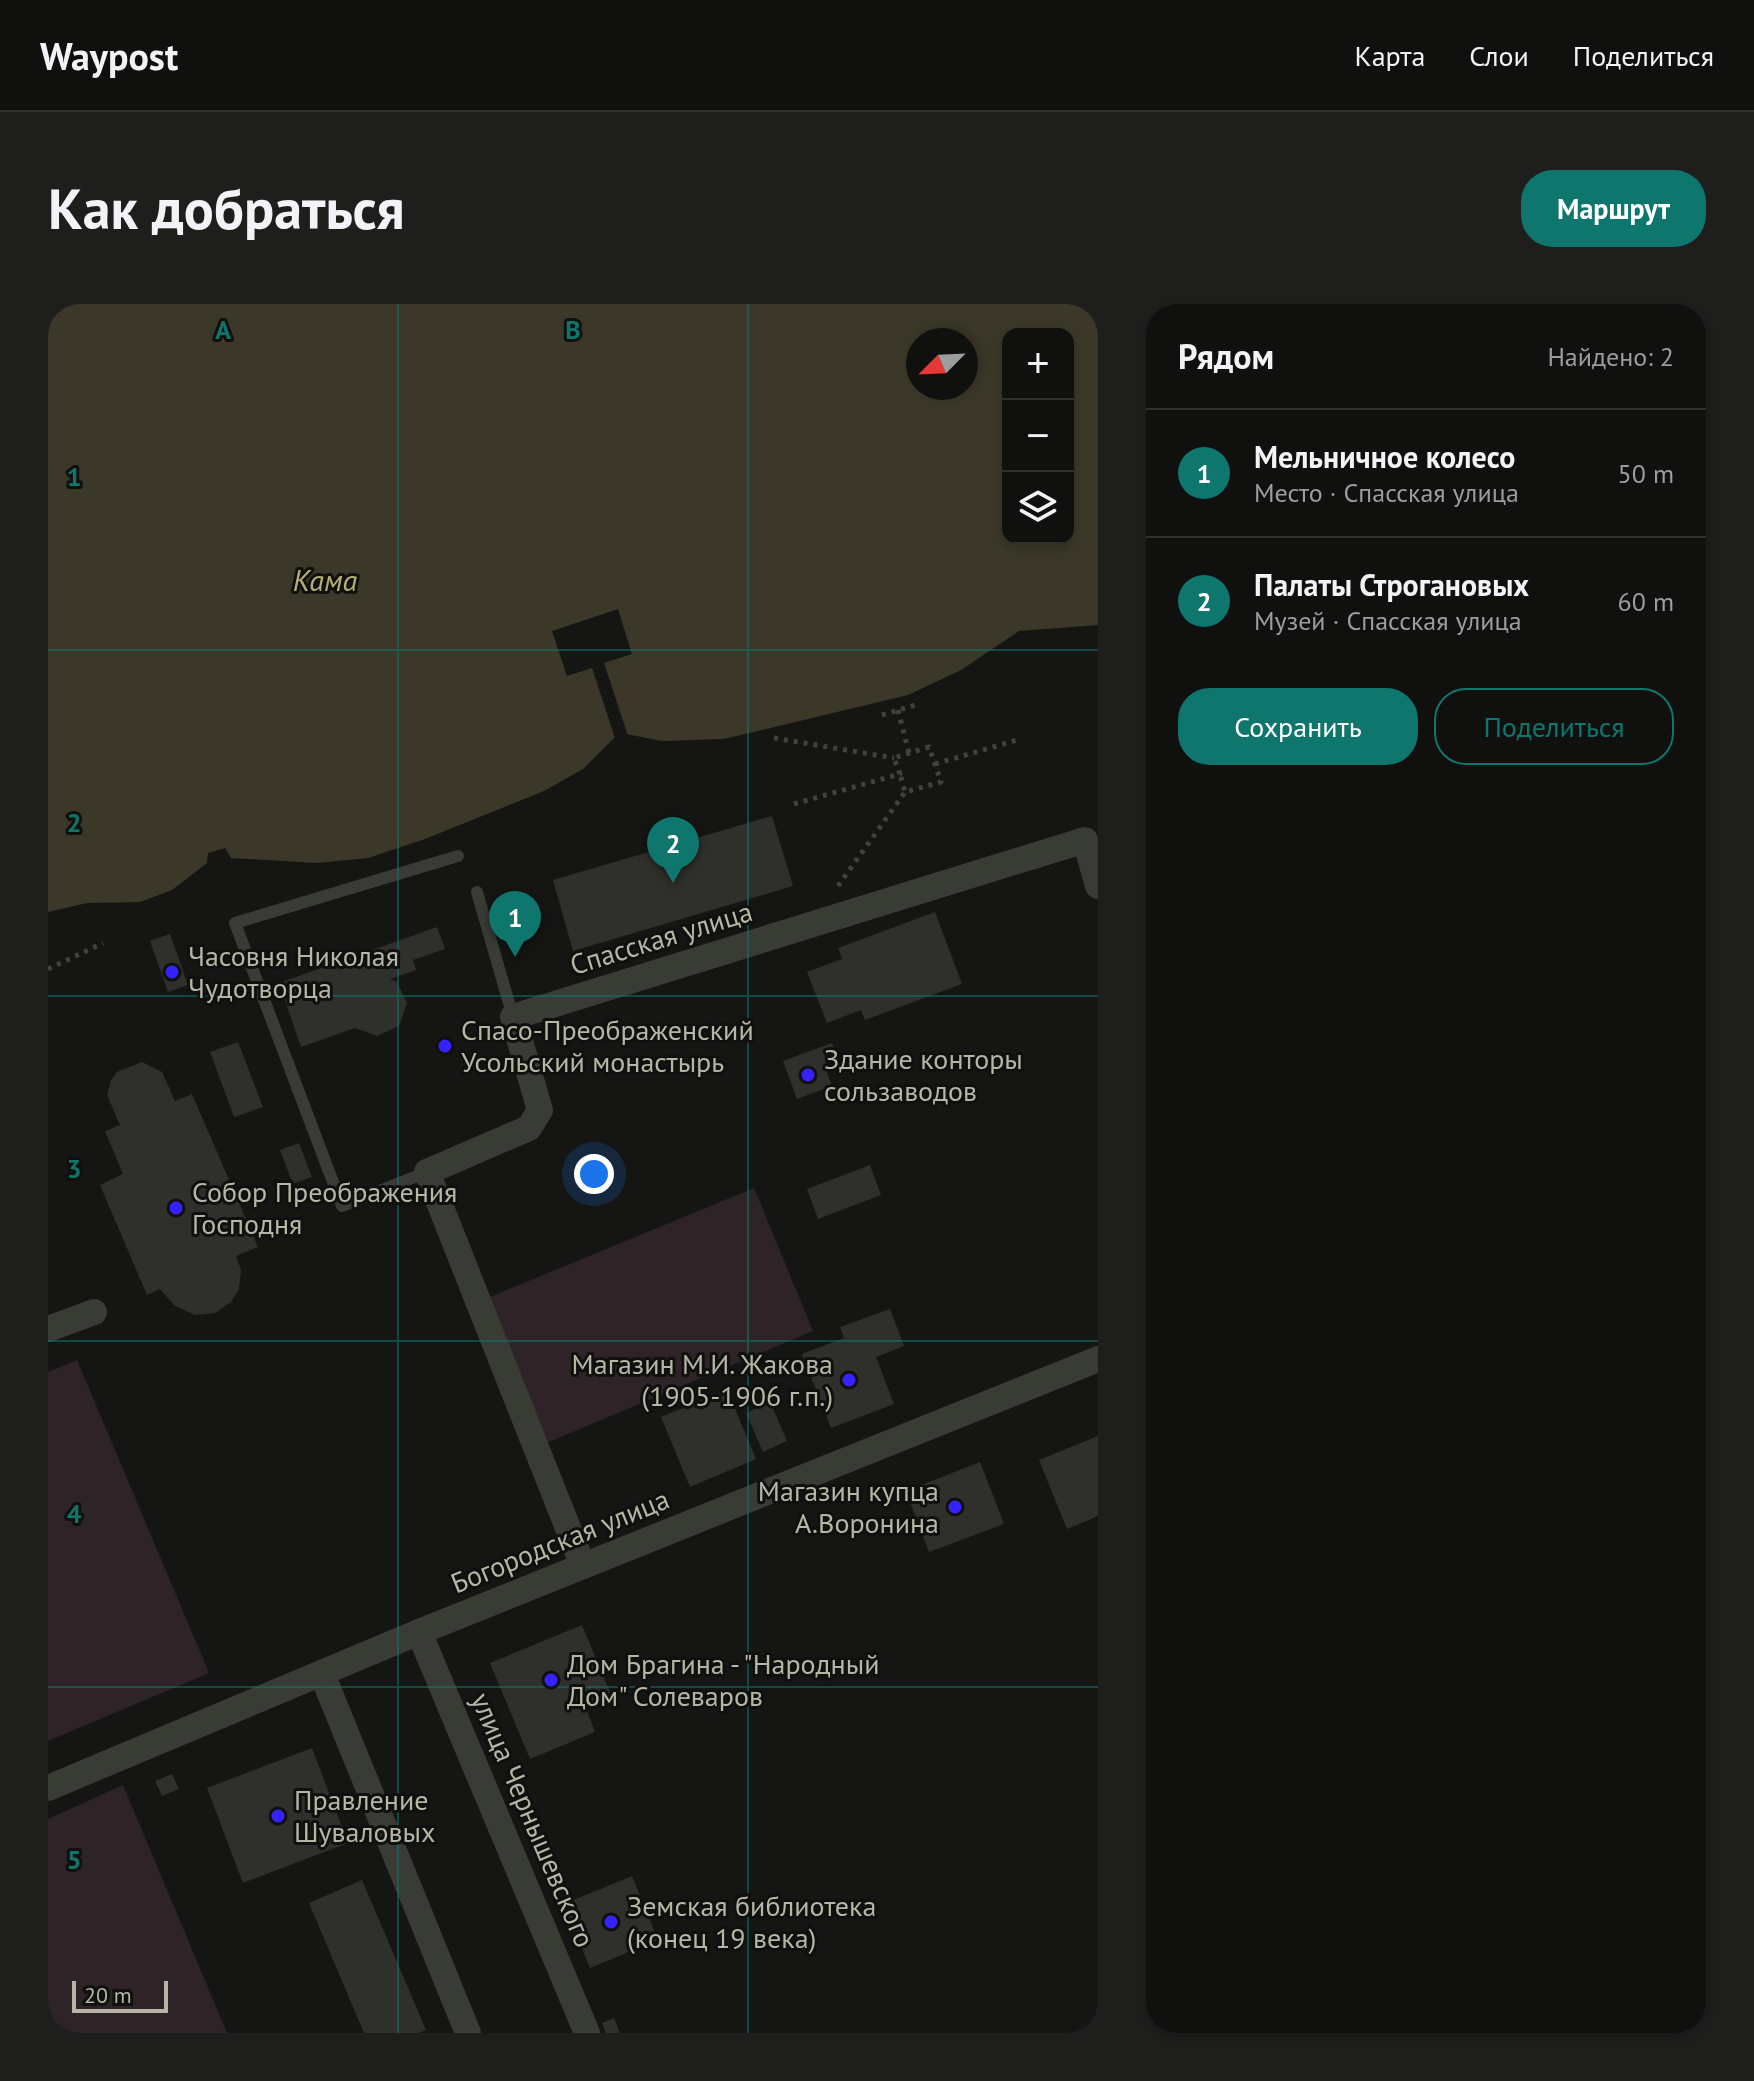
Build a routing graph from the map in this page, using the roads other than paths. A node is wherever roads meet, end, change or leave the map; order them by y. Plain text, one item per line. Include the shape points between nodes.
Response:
1 (458, 856) dead end
2 (1098, 886) edge
3 (477, 892) dead end
4 (513, 1017) junction
5 (427, 1172) junction
6 (94, 1312) dead end
7 (48, 1329) edge
8 (1098, 1359) edge
9 (583, 1566) junction
10 (419, 1632) junction
11 (322, 1674) junction
12 (48, 1788) edge
13 (468, 2033) edge
14 (587, 2033) edge

1 - 5 lane via 235,923 342,1206
2 - 4 street, Спасская улица via 1085,840
3 - 4 lane
4 - 5 street via 540,1110 529,1128
5 - 9 street
6 - 7 street
8 - 9 street, Богородская улица
9 - 10 street, Богородская улица
10 - 11 street, Богородская улица
10 - 14 street, улица Чернышевского
11 - 12 street, Богородская улица
11 - 13 street

